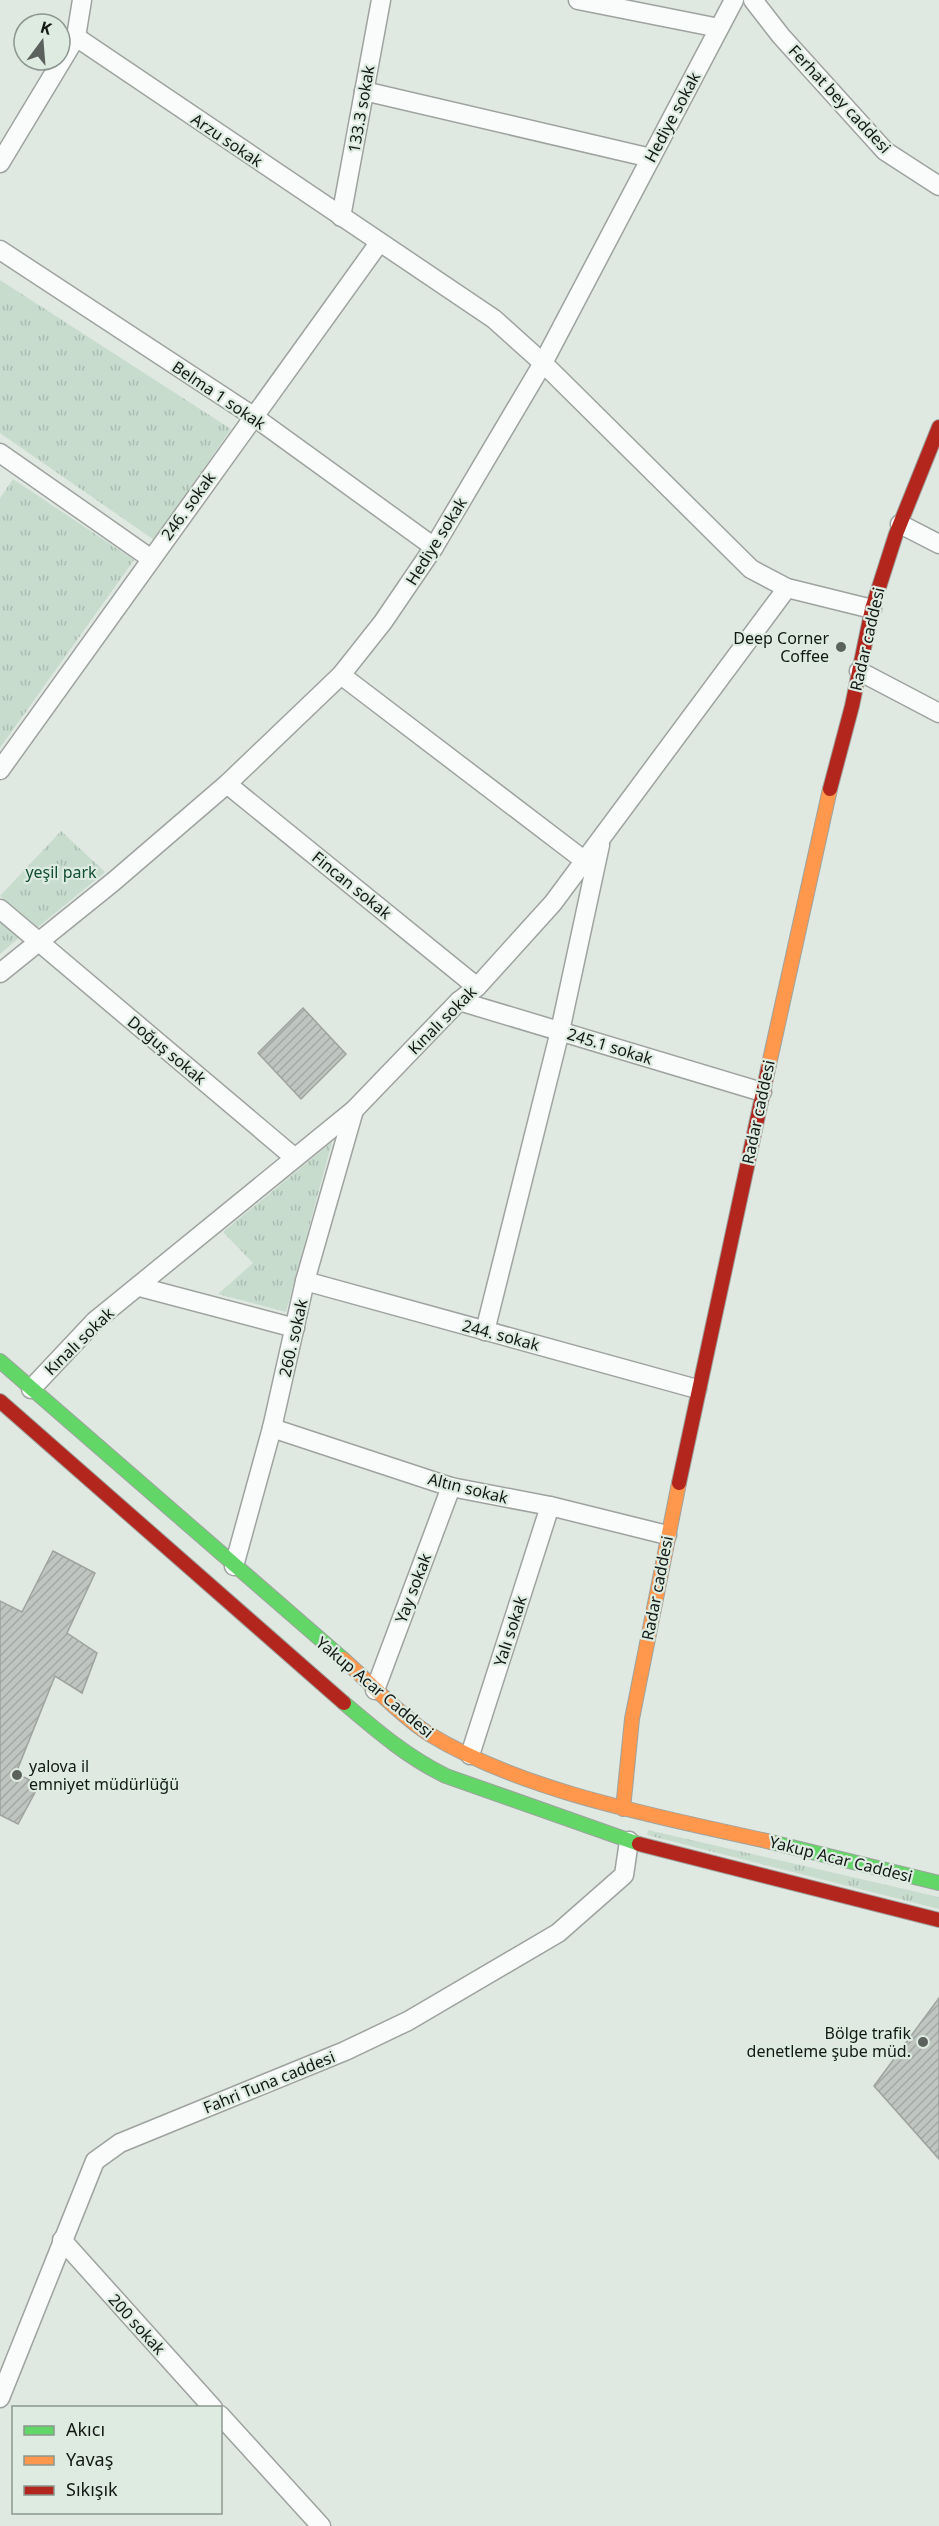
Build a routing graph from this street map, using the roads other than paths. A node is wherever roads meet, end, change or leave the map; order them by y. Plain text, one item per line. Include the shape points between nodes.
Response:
1 (82, 0) edge
2 (381, 0) edge
3 (578, 0) edge
4 (734, 0) edge
5 (753, 0) edge
6 (719, 28) junction
7 (76, 38) junction
8 (364, 91) junction
9 (651, 158) junction
10 (0, 163) edge
11 (939, 186) edge
12 (341, 217) junction
13 (379, 243) junction
14 (0, 250) edge
15 (543, 363) junction
16 (253, 416) junction
17 (939, 428) edge
18 (2, 459) edge
19 (900, 524) junction
20 (939, 544) edge
21 (434, 547) junction
22 (150, 558) junction
23 (787, 588) junction
24 (872, 609) junction
25 (859, 671) junction
26 (341, 675) junction
27 (939, 713) edge
28 (0, 770) edge
29 (227, 784) junction
30 (602, 838) junction
31 (585, 861) junction
32 (0, 909) edge
33 (39, 942) junction
34 (0, 973) edge
35 (477, 987) junction
36 (459, 1001) junction
37 (560, 1031) junction
38 (762, 1092) junction
39 (354, 1110) junction
40 (295, 1158) junction
41 (306, 1281) junction
42 (140, 1287) junction
43 (295, 1328) junction
44 (485, 1331) junction
45 (0, 1361) edge
46 (31, 1389) junction
47 (697, 1389) junction
48 (0, 1402) edge
49 (273, 1428) junction
50 (451, 1486) junction
51 (550, 1506) junction
52 (667, 1535) junction
53 (234, 1566) junction
54 (375, 1689) junction
55 (470, 1755) junction
56 (622, 1809) junction
57 (629, 1841) junction
58 (939, 1883) edge
59 (939, 1920) edge
60 (62, 2240) junction
61 (0, 2398) edge
62 (211, 2406) edge
63 (222, 2417) edge
64 (321, 2526) edge

1 - 7 street
2 - 8 street, 133.3 sokak
3 - 6 street
4 - 6 street, Hediye sokak
5 - 11 street, Ferhat bey caddesi via 885,151
6 - 9 street, Hediye sokak
7 - 10 street
7 - 12 street, Arzu sokak
8 - 9 street
8 - 12 street, 133.3 sokak
9 - 15 street, Hediye sokak
12 - 13 street, Arzu sokak
13 - 15 street, Arzu sokak via 494,319
13 - 16 street, 246. sokak
14 - 16 street, Belma 1 sokak
15 - 21 street, Hediye sokak
15 - 23 street, Arzu sokak via 751,569
16 - 21 street, Belma 1 sokak
16 - 22 street, 246. sokak
17 - 19 street, Radar caddesi
18 - 22 street
19 - 20 street
19 - 24 street, Radar caddesi
21 - 26 street, Hediye sokak
22 - 28 street, 246. sokak
23 - 24 street, Arzu sokak
23 - 30 street, Kınalı sokak
24 - 25 street, Radar caddesi
25 - 27 street
25 - 38 street, Radar caddesi
26 - 29 street, Hediye sokak
26 - 31 street
29 - 33 street, Hediye sokak
29 - 35 street, Fincan sokak
30 - 31 street, Kınalı sokak
30 - 37 street
31 - 35 street, Kınalı sokak via 553,903
32 - 33 street, Doğuş sokak
33 - 34 street, Hediye sokak
33 - 40 street, Doğuş sokak
35 - 36 street, Kınalı sokak
36 - 37 street, 245.1 sokak
36 - 39 street, Kınalı sokak
37 - 38 street, 245.1 sokak
37 - 44 street
38 - 47 street, Radar caddesi
39 - 40 street, Kınalı sokak
39 - 41 street, 260. sokak
40 - 42 street, Kınalı sokak
41 - 43 street, 260. sokak
41 - 44 street, 244. sokak
42 - 43 street
42 - 46 street, Kınalı sokak via 95,1321
43 - 49 street, 260. sokak
44 - 47 street, 244. sokak
45 - 46 street, Yakup Acar Caddesi
46 - 53 street, Yakup Acar Caddesi
47 - 52 street, Radar caddesi
48 - 57 street, Yakup Acar Caddesi via 417,1762 459,1781
49 - 50 street, Altın sokak
49 - 53 street, 260. sokak
50 - 51 street, Altın sokak
50 - 54 street, Yay sokak
51 - 52 street, Altın sokak
51 - 55 street, Yalı sokak
52 - 56 street, Radar caddesi via 632,1719
53 - 54 street, Yakup Acar Caddesi
54 - 55 street, Yakup Acar Caddesi via 428,1733
55 - 56 street, Yakup Acar Caddesi via 503,1770
56 - 58 street, Yakup Acar Caddesi
57 - 59 street, Yakup Acar Caddesi
57 - 60 street, Fahri Tuna caddesi via 624,1875 558,1933 408,2021 345,2051 120,2143 95,2161
60 - 61 street, Fahri Tuna caddesi
60 - 62 street, 200 sokak
63 - 64 street

